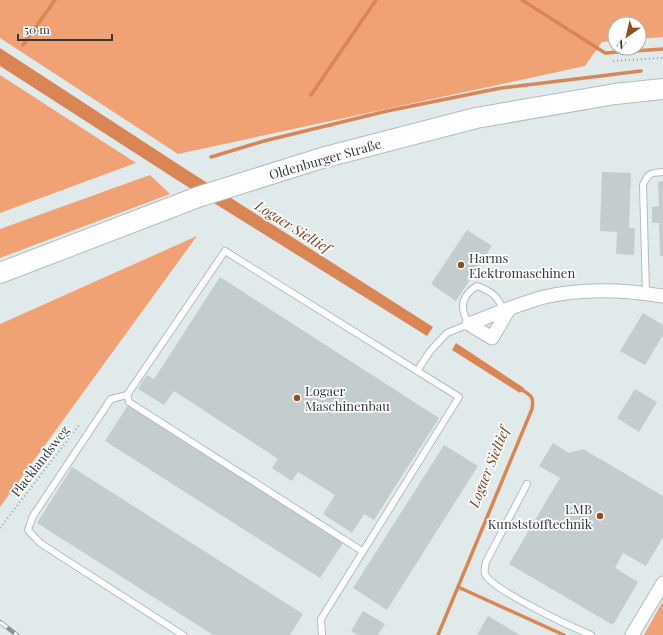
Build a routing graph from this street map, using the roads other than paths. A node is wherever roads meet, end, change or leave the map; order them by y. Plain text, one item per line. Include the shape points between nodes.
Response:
1 (663, 89) edge
2 (663, 172) edge
3 (0, 273) edge
4 (646, 293) junction
5 (663, 296) edge
6 (506, 310) junction
7 (469, 324) junction
8 (417, 371) junction
9 (127, 395) junction
10 (527, 484) dead end
11 (362, 551) junction
12 (663, 583) edge
13 (183, 635) edge
14 (322, 635) edge
15 (591, 635) edge
16 (632, 635) edge

1 - 3 main road, Oldenburger Straße via 615,94 476,118 322,158 198,197
2 - 4 lane via 652,172 643,185
4 - 5 street
4 - 6 street via 587,291 544,297
6 - 7 street
6 - 7 street via 492,338
6 - 7 lane via 498,299 477,286 468,291 463,304 463,315
7 - 8 lane via 447,333 431,350
8 - 9 lane via 225,251
8 - 11 lane via 459,397
9 - 11 lane via 129,402
9 - 13 lane via 111,399 33,516 28,530 40,543
10 - 15 lane via 486,562 484,572 496,585 523,602
11 - 14 lane via 321,619
12 - 16 street

